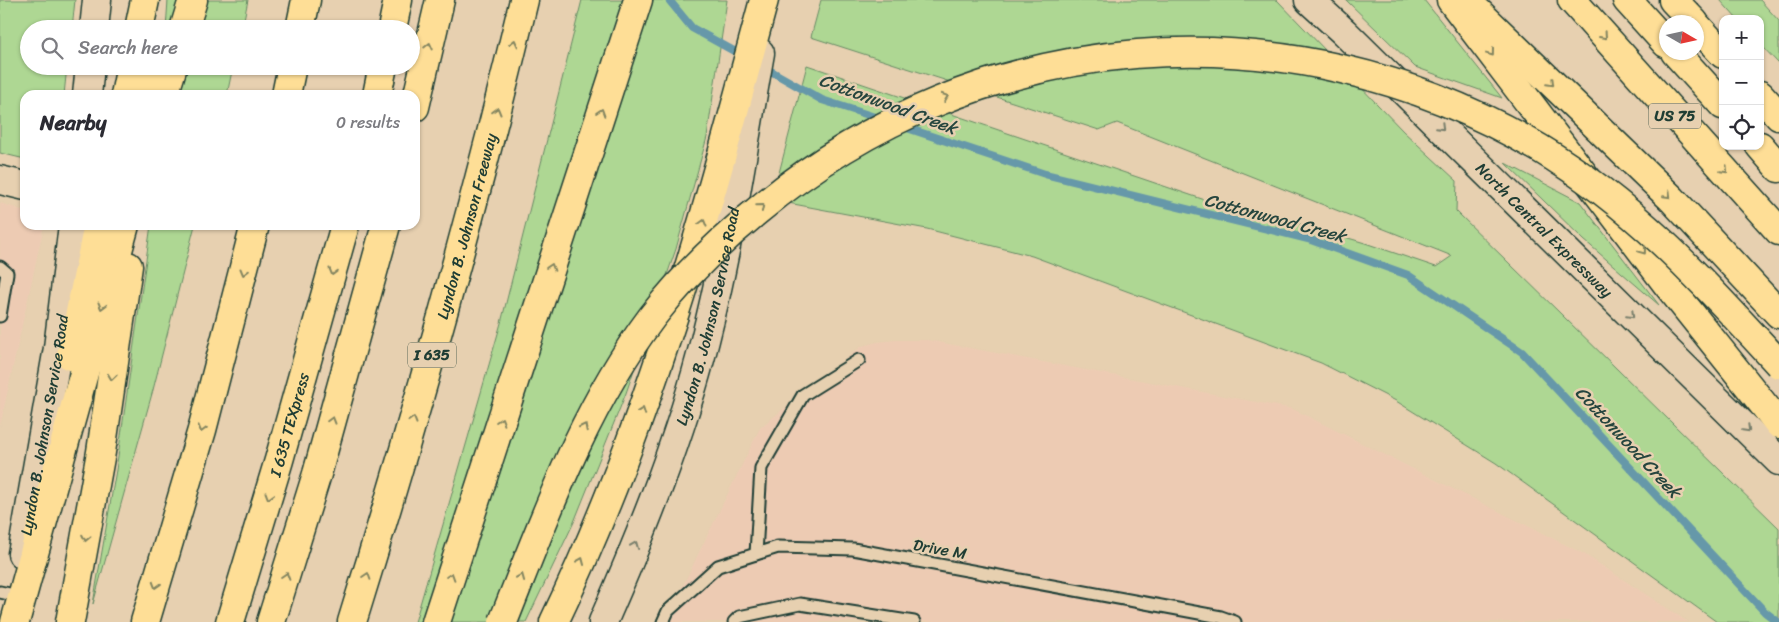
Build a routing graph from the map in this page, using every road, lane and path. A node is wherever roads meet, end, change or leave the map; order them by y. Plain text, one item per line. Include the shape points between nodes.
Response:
1 (97, 0) edge
2 (145, 0) edge
3 (155, 0) edge
4 (193, 0) edge
5 (306, 0) edge
6 (398, 0) edge
7 (524, 0) edge
8 (638, 0) edge
9 (764, 0) edge
10 (770, 0) edge
11 (1309, 0) edge
12 (1451, 0) edge
13 (1466, 0) edge
14 (1572, 0) edge
15 (1627, 0) edge
16 (1673, 0) edge
17 (438, 9) edge
18 (1687, 15) edge
19 (95, 20) edge
20 (141, 20) edge
21 (154, 20) edge
22 (187, 20) edge
23 (302, 20) edge
24 (394, 20) edge
25 (1704, 34) edge
26 (1659, 35) edge
27 (1719, 50) edge
28 (1682, 60) edge
29 (89, 75) edge
30 (129, 75) edge
31 (150, 75) edge
32 (170, 75) edge
33 (290, 75) edge
34 (382, 75) edge
35 (88, 90) edge
36 (126, 90) edge
37 (149, 90) edge
38 (166, 90) edge
39 (287, 90) edge
40 (378, 90) edge
41 (419, 90) edge
42 (1764, 99) edge
43 (1719, 101) edge
44 (1779, 116) edge
45 (1763, 150) edge
46 (1779, 168) edge
47 (0, 180) edge
48 (20, 185) edge
49 (726, 185) junction
50 (72, 230) edge
51 (97, 230) edge
52 (124, 230) edge
53 (133, 230) edge
54 (255, 230) edge
55 (344, 230) edge
56 (385, 230) edge
57 (1779, 231) edge
58 (0, 267) edge
59 (1779, 314) edge
60 (0, 316) edge
61 (859, 360) dead end
62 (1779, 364) edge
63 (1779, 424) edge
64 (1779, 461) edge
65 (756, 554) junction
66 (11, 609) edge
67 (839, 616) edge
68 (70, 622) edge
69 (145, 622) edge
70 (230, 622) edge
71 (271, 622) edge
72 (352, 622) edge
73 (436, 622) edge
74 (502, 622) edge
75 (554, 622) edge
76 (603, 622) edge
77 (662, 622) edge
78 (734, 622) edge
79 (914, 622) edge
80 (1235, 622) edge

1 - 19 main road
2 - 20 highway
3 - 21 highway
4 - 22 highway
5 - 23 highway
6 - 24 highway
72 -> 7 highway, Lyndon B. Johnson Freeway / I 635 via 434,348
73 -> 8 highway
9 - 49 highway
10 - 49 main road, Lyndon B. Johnson Service Road
11 -> 64 main road, North Central Expressway
12 -> 63 highway
13 -> 59 highway via 1672,199
14 -> 57 highway, US 75
15 - 26 highway
16 - 18 highway
41 -> 17 highway
25 - 27 highway
28 - 43 highway
29 - 35 main road
30 - 36 highway
31 - 37 highway
32 - 38 highway
33 - 39 highway
34 - 40 highway
42 - 44 highway
45 - 46 highway
47 - 48 main road
75 -> 49 highway via 632,438 678,305
76 -> 49 main road, Lyndon B. Johnson Service Road via 645,520 690,391 715,299
50 - 66 main road, Lyndon B. Johnson Service Road via 49,408
51 - 66 highway
52 -> 66 highway
53 -> 68 highway via 101,452
54 -> 69 highway via 202,430
55 -> 70 highway, I 635 TEXpress via 280,460
71 -> 56 highway via 317,474
58 - 60 lane via 7,273
61 - 65 lane via 803,395 761,468
74 -> 62 highway, bridge via 558,484 593,411 633,344 698,264 794,180 869,133 964,90 1039,67 1110,55 1185,50 1222,52 1320,63 1434,96 1538,148 1608,196 1674,252
65 - 77 lane, Drive M via 718,566 668,611
65 - 80 lane, Drive M via 778,547 853,549
67 - 78 lane via 800,604 739,617
67 - 79 lane

